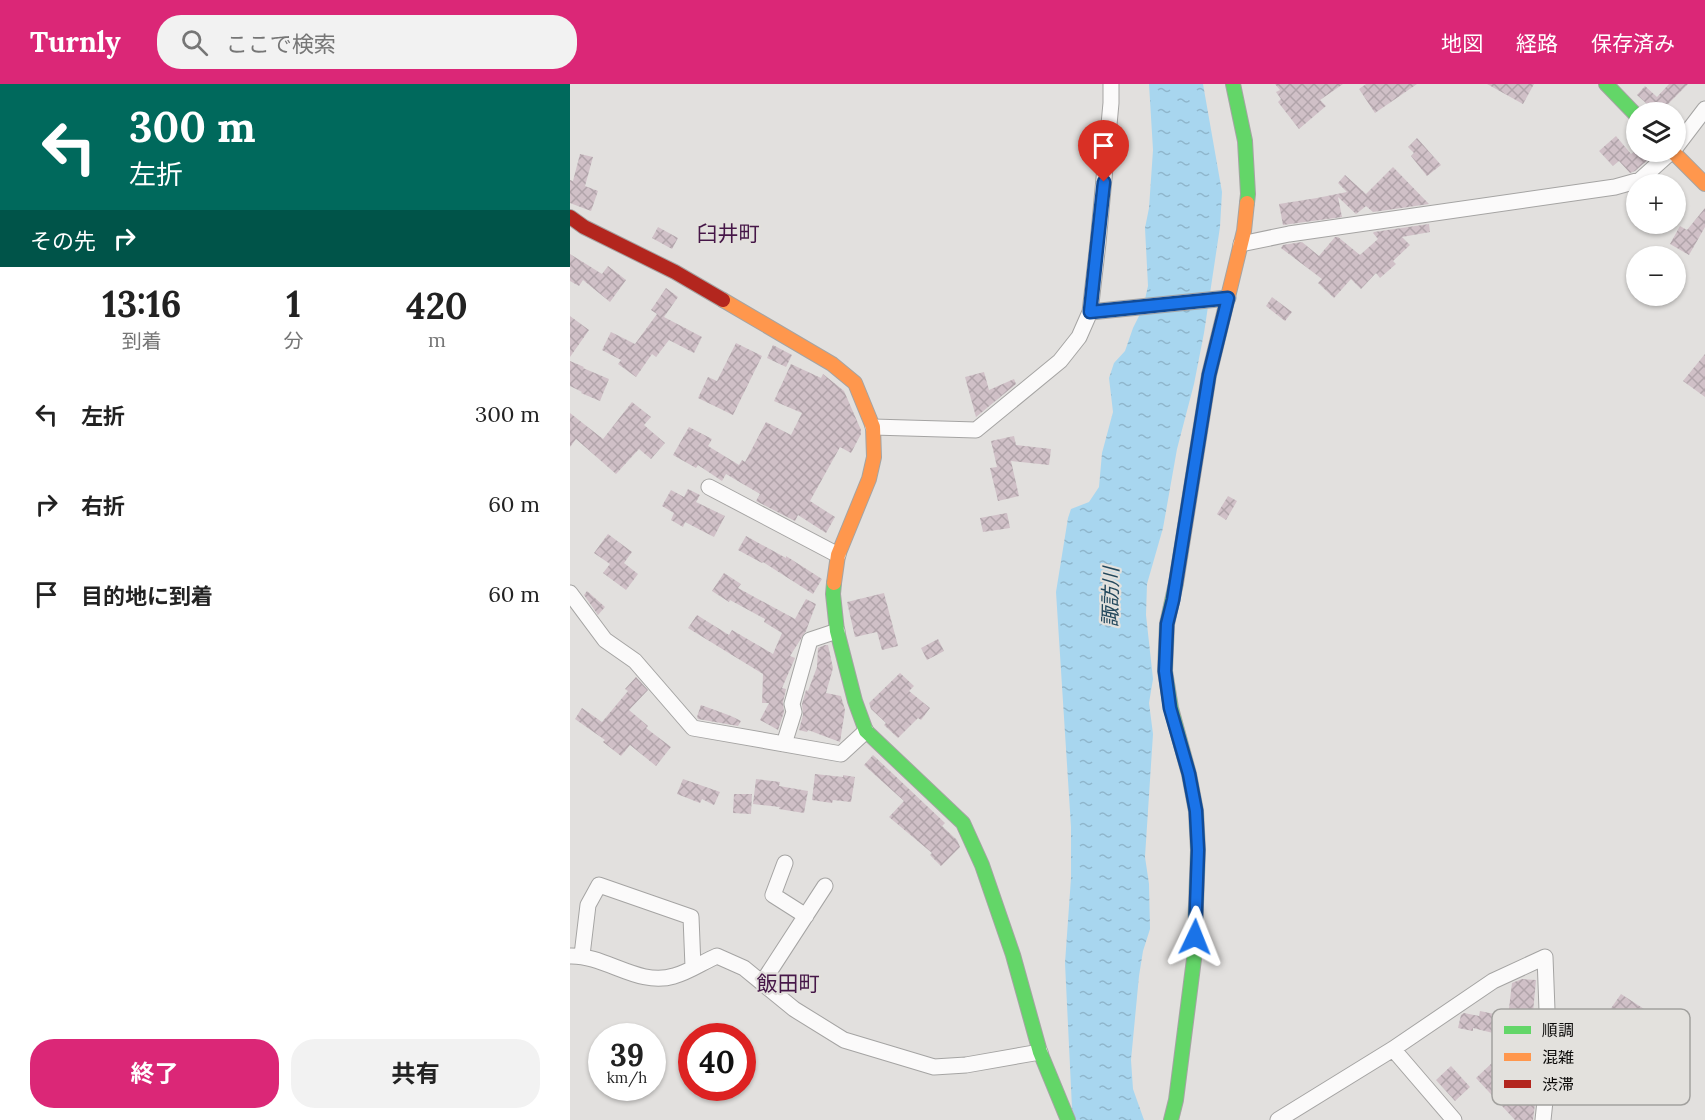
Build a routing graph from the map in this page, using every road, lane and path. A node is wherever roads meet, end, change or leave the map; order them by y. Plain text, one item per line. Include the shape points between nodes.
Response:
1 (1111, 84) edge
2 (1233, 84) edge
3 (1606, 84) edge
4 (1626, 105) edge
5 (1705, 109) edge
6 (1686, 134) edge
7 (1661, 162) edge
8 (1682, 162) edge
9 (1705, 184) edge
10 (570, 217) edge
11 (1241, 244) junction
12 (1228, 298) junction
13 (1096, 311) junction
14 (873, 427) junction
15 (709, 487) dead end
16 (838, 555) junction
17 (570, 593) edge
18 (837, 631) junction
19 (867, 731) junction
20 (784, 744) junction
21 (785, 863) dead end
22 (825, 886) dead end
23 (806, 916) junction
24 (576, 956) edge
25 (693, 967) junction
26 (762, 983) junction
27 (1547, 1009) edge
28 (1393, 1050) junction
29 (1040, 1052) junction
30 (1545, 1105) edge
31 (1445, 1117) edge
32 (1068, 1120) edge
33 (1171, 1120) edge
34 (1278, 1120) edge
35 (1543, 1120) edge

1 - 13 street
2 - 11 street via 1245,141 1248,194
3 - 4 street
5 - 6 street
7 - 11 street via 1640,180 1615,187
8 - 9 street
10 - 14 street via 675,272 832,364 855,383
11 - 12 street
12 - 13 street
12 - 33 street via 1209,375 1167,624 1165,671 1170,708 1189,774 1198,850 1194,959
13 - 14 street via 1060,361 976,430
14 - 16 street via 874,458 869,479
15 - 16 street
16 - 18 street via 833,594
17 - 20 street via 605,640 635,661 693,728
18 - 19 street
18 - 20 street via 810,640
19 - 20 street via 841,754
19 - 29 street via 963,824 986,876
21 - 23 street via 773,896
22 - 23 street
23 - 26 street
24 - 25 street via 646,978 674,976
24 - 25 street via 588,905 599,885 691,917
25 - 26 street via 717,956 744,968
26 - 29 street via 794,1009 844,1040 934,1067
27 - 28 street via 1545,957 1493,981
28 - 31 street
28 - 34 street
29 - 32 street
30 - 35 street

